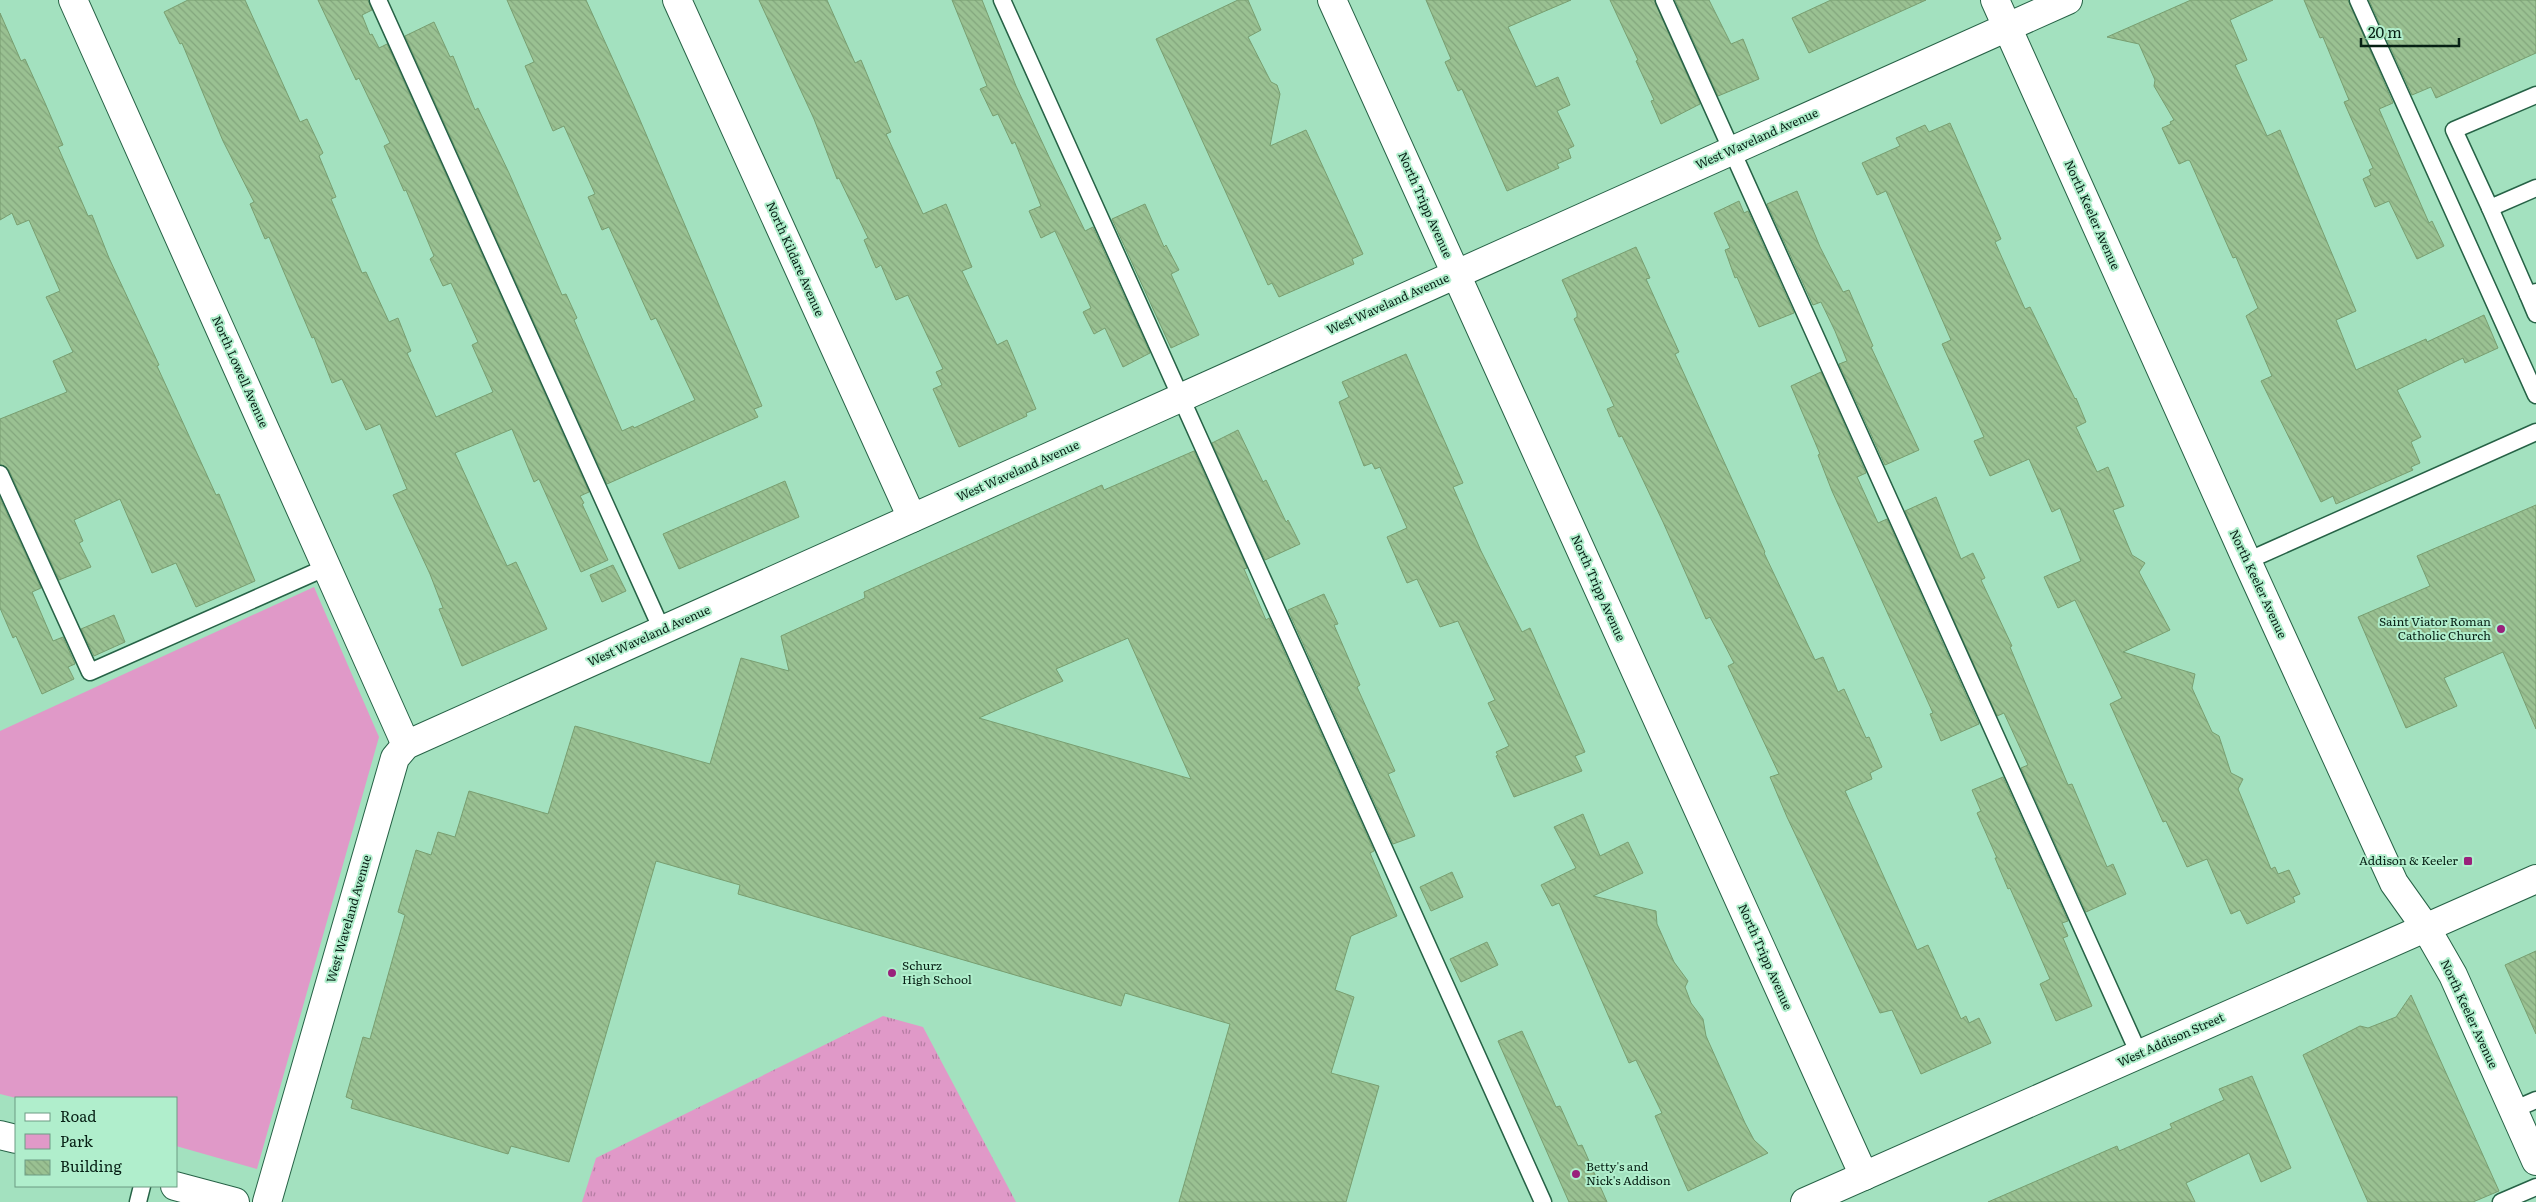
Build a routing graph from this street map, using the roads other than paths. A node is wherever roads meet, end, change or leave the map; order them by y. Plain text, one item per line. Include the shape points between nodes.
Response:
1 (73, 0) edge
2 (378, 0) edge
3 (677, 0) edge
4 (1002, 0) edge
5 (1332, 0) edge
6 (1664, 0) edge
7 (1995, 0) edge
8 (2068, 0) edge
9 (2358, 0) edge
10 (2007, 27) junction
11 (2536, 95) edge
12 (1732, 150) junction
13 (2536, 188) edge
14 (2490, 208) junction
15 (1456, 273) junction
16 (2532, 294) edge
17 (2536, 314) edge
18 (2536, 395) edge
19 (1180, 397) junction
20 (2536, 432) edge
21 (0, 474) edge
22 (912, 518) junction
23 (2247, 561) junction
24 (327, 567) junction
25 (662, 630) junction
26 (406, 745) junction
27 (2536, 879) edge
28 (2426, 928) junction
29 (2139, 1054) junction
30 (2525, 1105) edge
31 (0, 1135) edge
32 (15, 1139) edge
33 (2536, 1161) edge
34 (1864, 1176) junction
35 (2536, 1186) edge
36 (142, 1187) edge
37 (178, 1187) edge
38 (138, 1202) edge
39 (234, 1202) edge
40 (267, 1202) edge
41 (1543, 1202) edge
42 (1805, 1202) edge
43 (2501, 1202) edge

1 - 24 street, North Lowell Avenue
2 - 25 lane
3 - 22 street, North Kildare Avenue
4 - 19 lane
5 - 15 street, North Tripp Avenue
6 - 12 lane
7 - 10 street, North Keeler Avenue
8 - 10 street, West Waveland Avenue
9 - 18 lane
10 - 12 street, West Waveland Avenue
10 - 23 street, North Keeler Avenue
11 - 14 lane via 2454,130
12 - 15 street, West Waveland Avenue
12 - 29 lane
13 - 14 lane
14 - 16 lane
15 - 19 street, West Waveland Avenue
15 - 34 street, North Tripp Avenue
16 - 17 lane
19 - 22 street, West Waveland Avenue
19 - 41 lane
20 - 23 lane
21 - 24 lane via 90,672
22 - 25 street, West Waveland Avenue
23 - 28 street, North Keeler Avenue via 2394,883
24 - 26 street, North Lowell Avenue
25 - 26 street, West Waveland Avenue
26 - 40 street, West Waveland Avenue via 396,758
27 - 28 street, West Addison Street
28 - 29 street, West Addison Street
28 - 30 street, North Keeler Avenue
29 - 34 street, West Addison Street
30 - 33 street, North Keeler Avenue
31 - 32 street
34 - 42 street, West Addison Street
35 - 43 lane
36 - 38 lane
37 - 39 street

